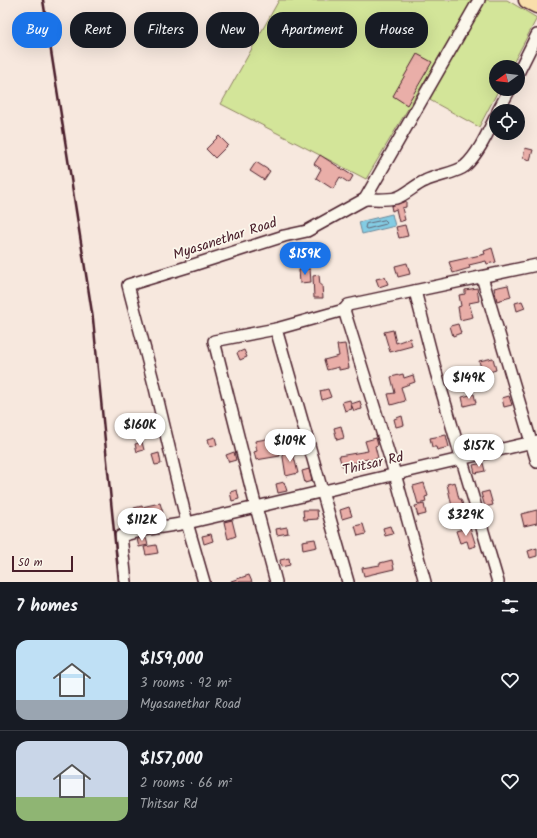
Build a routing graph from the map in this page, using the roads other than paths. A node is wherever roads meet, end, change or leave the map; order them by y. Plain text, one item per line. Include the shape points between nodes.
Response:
1 (479, 0) edge
2 (527, 0) edge
3 (537, 6) edge
4 (537, 35) edge
5 (524, 60) edge
6 (489, 130) edge
7 (365, 199) junction
8 (537, 265) edge
9 (482, 277) junction
10 (415, 291) junction
11 (344, 310) junction
12 (276, 329) junction
13 (534, 441) edge
14 (462, 458) junction
15 (537, 462) edge
16 (395, 474) junction
17 (322, 492) junction
18 (256, 507) junction
19 (188, 523) junction
20 (126, 582) edge
21 (204, 582) edge
22 (276, 582) edge
23 (348, 582) edge
24 (425, 582) edge
25 (498, 582) edge

1 - 7 street
2 - 3 highway
4 - 5 street
6 - 7 street via 466,165 456,172 423,181 396,198
7 - 19 street, Myasanethar Road via 307,231 128,285
8 - 9 street
9 - 10 street
9 - 13 street
10 - 11 street via 348,305
10 - 14 street
11 - 12 street
11 - 16 street
12 - 17 street
12 - 18 street via 214,342
13 - 14 street, Thitsar Rd
13 - 15 street
14 - 16 street, Thitsar Rd
14 - 25 street
16 - 17 street, Thitsar Rd
16 - 24 street
17 - 18 street, Thitsar Rd
17 - 23 street
18 - 19 street, Thitsar Rd
18 - 22 street
19 - 20 street, Thitsar Rd via 121,536
19 - 21 street

